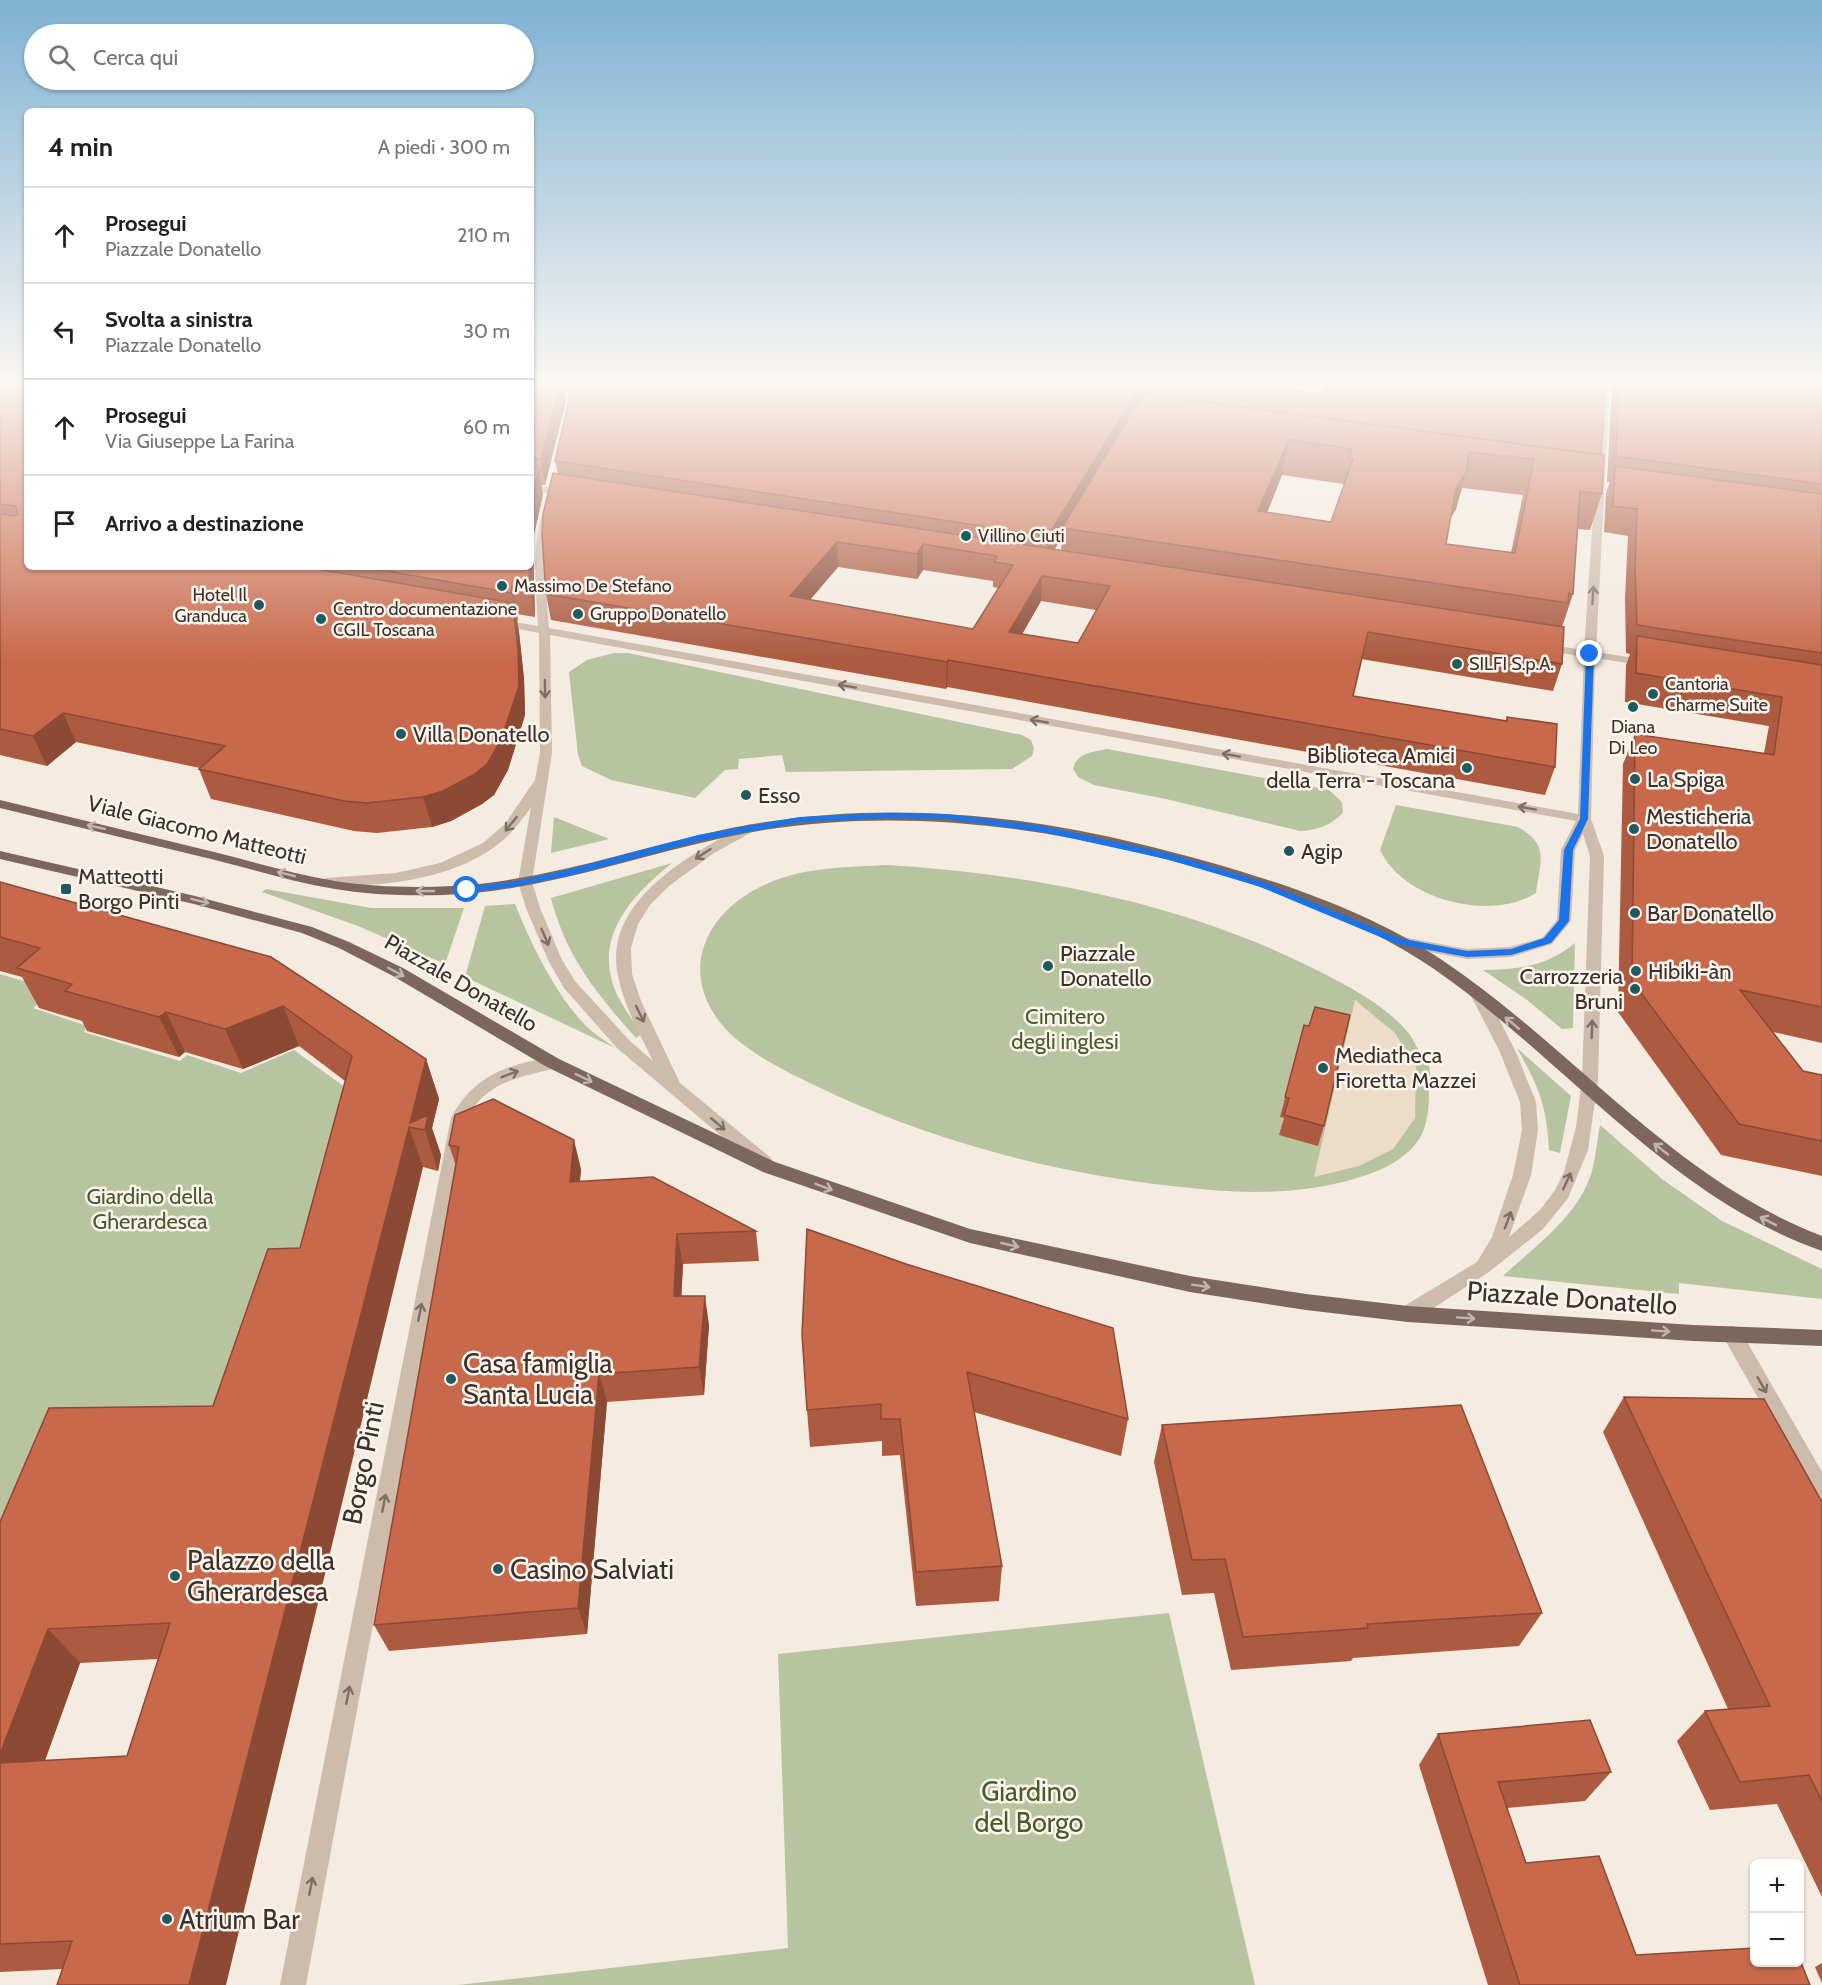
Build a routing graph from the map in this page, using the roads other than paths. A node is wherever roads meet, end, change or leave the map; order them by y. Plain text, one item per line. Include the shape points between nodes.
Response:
1 (1602, 476) edge
2 (554, 487) junction
3 (534, 488) edge
4 (576, 494) edge
5 (482, 620) edge
6 (544, 631) junction
7 (1536, 645) edge
8 (1590, 654) junction
9 (1659, 665) edge
10 (544, 776) junction
11 (0, 804) edge
12 (1584, 819) junction
13 (754, 827) junction
14 (0, 855) edge
15 (322, 882) junction
16 (525, 882) junction
17 (384, 890) joint
18 (1397, 941) junction
19 (1479, 996) junction
20 (553, 1063) junction
21 (674, 1087) junction
22 (1590, 1087) junction
23 (472, 1097) joint
24 (769, 1167) junction
25 (1822, 1244) edge
26 (1483, 1267) junction
27 (1408, 1314) junction
28 (1732, 1334) junction
29 (1822, 1338) edge
30 (1822, 1491) edge
31 (293, 1985) edge

8 -> 1 street
2 - 3 street
2 - 4 street
2 - 6 street, Piazzale Donatello via 540,539
5 - 6 street
6 -> 10 street, Piazzale Donatello
12 -> 6 street
7 - 8 street
8 - 9 street
8 - 12 street
10 -> 15 street via 506,832 476,852 398,877
10 - 16 street, Piazzale Donatello
15 -> 11 main road, Viale Giacomo Matteotti
12 - 18 street, Piazzale Donatello via 1568,850 1564,921 1547,940 1511,952 1467,954
22 -> 12 street, Piazzale Donatello via 1597,856
13 - 16 main road, Piazzale Donatello
13 - 18 main road, Piazzale Donatello via 800,820 947,816 1043,829 1168,856 1261,884
13 -> 21 street, Piazzale Donatello via 701,854 662,885 633,920 626,938 625,974
14 -> 20 main road, Piazzale Donatello via 296,926 398,972
15 - 17 main road, Viale Giacomo Matteotti
16 -> 17 main road, Piazzale Donatello via 467,890
16 -> 21 street, Piazzale Donatello via 532,908 570,984 623,1044
18 - 19 main road, Piazzale Donatello
22 -> 19 main road, Piazzale Donatello
26 -> 19 street, Piazzale Donatello via 1500,1239 1515,1201 1530,1130 1528,1102 1520,1080
23 -> 20 street, Piazzale Donatello via 501,1077
20 -> 24 main road, Piazzale Donatello
21 -> 24 street, Piazzale Donatello
25 -> 22 main road, Piazzale Donatello via 1766,1221 1707,1185
26 -> 22 street, Piazzale Donatello via 1543,1218 1561,1194 1581,1145
31 -> 23 street, Borgo Pinti via 454,1136 462,1110
24 -> 27 main road, Piazzale Donatello via 853,1198 991,1240 1190,1284
26 - 27 street, Piazzale Donatello
27 -> 28 main road, Piazzale Donatello
28 - 29 main road, Piazzale Donatello
28 -> 30 street

